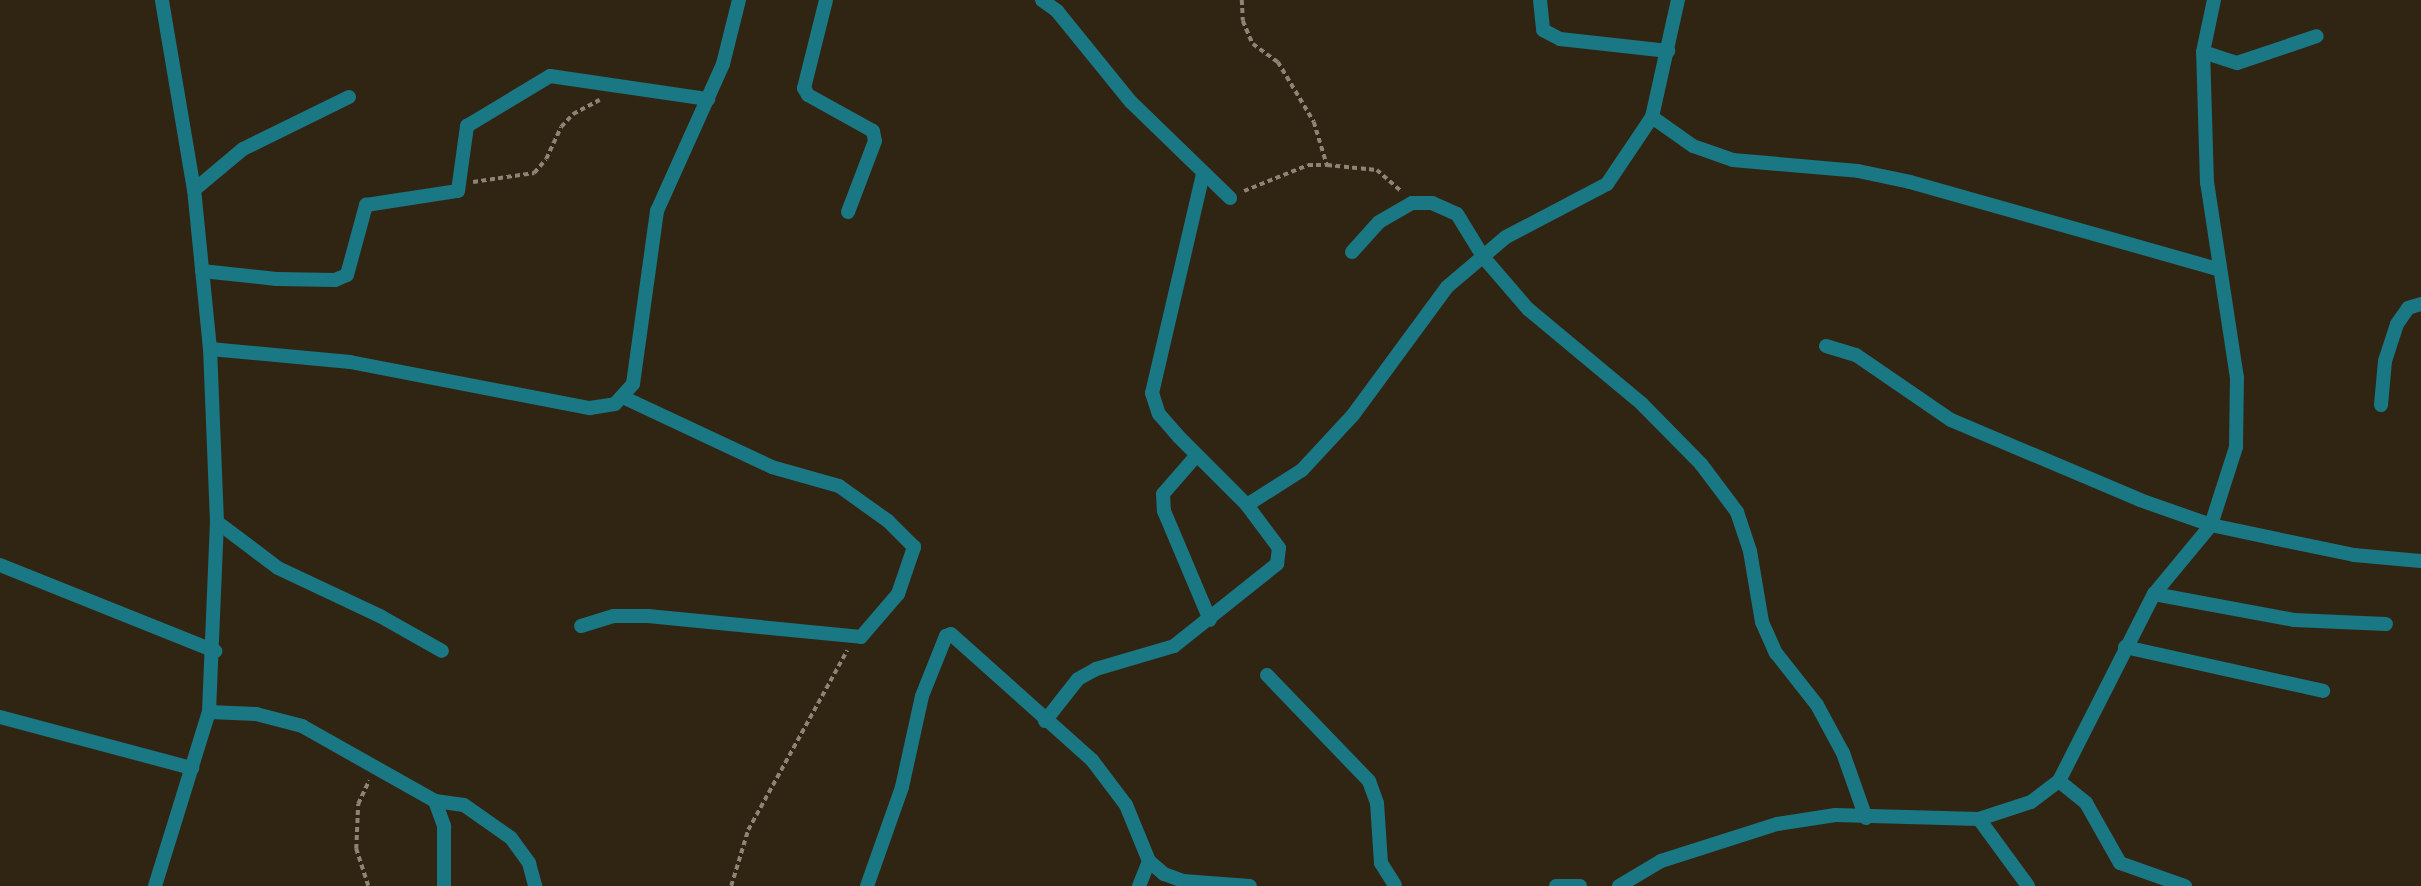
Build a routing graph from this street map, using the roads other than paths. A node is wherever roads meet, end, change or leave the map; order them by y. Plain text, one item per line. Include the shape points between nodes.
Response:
1 (162, 0) edge
2 (739, 0) edge
3 (826, 0) edge
4 (1042, 0) edge
5 (1540, 0) edge
6 (1678, 0) edge
7 (2214, 0) edge
8 (1060, 6) edge
9 (2317, 37) dead end
10 (1668, 51) junction
11 (2203, 52) junction
12 (349, 97) dead end
13 (708, 99) junction
14 (1652, 117) junction
15 (1203, 174) junction
16 (194, 190) junction
17 (1230, 198) road end
18 (848, 212) dead end
19 (1352, 252) dead end
20 (1485, 258) junction
21 (2220, 270) junction
22 (202, 271) junction
23 (2421, 304) edge
24 (1826, 346) dead end
25 (210, 349) junction
26 (625, 398) junction
27 (2381, 405) dead end
28 (1196, 456) junction
29 (1247, 505) junction
30 (218, 522) junction
31 (2211, 525) junction
32 (2421, 561) edge
33 (0, 565) edge
34 (2154, 594) junction
35 (1210, 620) junction
36 (2386, 624) dead end
37 (580, 626) dead end
38 (2125, 647) junction
39 (215, 651) junction
40 (442, 651) dead end
41 (1267, 675) dead end
42 (2323, 691) dead end
43 (209, 712) junction
44 (0, 717) edge
45 (1045, 721) junction
46 (192, 768) junction
47 (2059, 781) junction
48 (435, 801) junction
49 (1866, 818) junction
50 (1979, 819) junction
51 (1149, 862) junction
52 (155, 886) edge
53 (444, 886) edge
54 (535, 886) edge
55 (867, 886) edge
56 (1139, 886) edge
57 (1250, 886) edge
58 (1398, 886) edge
59 (1556, 886) edge
60 (1580, 886) edge
61 (1619, 886) edge
62 (2028, 886) edge
63 (2185, 886) edge

1 - 16 street
2 - 13 street
3 - 18 street via 804,88 808,95 873,131 875,141
4 - 8 street
5 - 10 street via 1543,30 1560,39
6 - 10 street
7 - 11 street
8 - 15 street via 1131,102
9 - 11 street via 2238,63
10 - 14 street
11 - 21 street via 2207,183
12 - 16 street via 243,149
13 - 22 street via 550,76 533,82 467,126 461,184 448,195 373,200 366,205 348,275 335,280
13 - 26 street via 657,211 633,384
14 - 20 street via 1607,184 1506,237
14 - 21 street via 1693,146 1733,160 1858,171
15 - 17 street
15 - 28 street via 1152,393 1159,414
16 - 22 street
19 - 20 street via 1379,222 1412,203 1432,203 1457,214
20 - 29 street via 1447,288 1353,415 1302,470
20 - 49 street via 1547,327 1642,404 1701,464 1737,512 1750,551 1762,622 1776,653 1817,705
21 - 31 street via 2240,411 2236,447
22 - 25 street
23 - 27 street via 2409,308 2397,324 2385,361
24 - 31 street via 1848,351 1951,420 2029,457
25 - 26 street via 350,362 590,408
25 - 30 street
26 - 37 street via 772,467 839,486 888,520 914,547 898,594 861,637 832,638 648,616 614,616
28 - 29 street
28 - 35 street via 1163,494 1164,511
29 - 35 street via 1279,548 1280,558
30 - 39 street
30 - 40 street via 278,569 380,616
31 - 32 street via 2354,555
31 - 34 street
33 - 39 street
34 - 36 street via 2294,620
34 - 38 street
35 - 45 street via 1174,646 1096,669 1078,679
38 - 42 street
38 - 47 street
39 - 43 street
41 - 58 street via 1369,781 1377,803 1381,863
43 - 46 street
43 - 48 street via 256,714 303,726
44 - 46 street
45 - 51 street via 1092,760 1126,805
45 - 55 street via 954,635 946,636 922,696 902,786
46 - 52 street
47 - 50 street via 2031,802
47 - 63 street via 2086,803 2120,863
48 - 53 street via 444,826
48 - 54 street via 464,806 511,838 529,863
49 - 50 street
49 - 61 street via 1835,815 1777,824 1661,861
50 - 62 street
51 - 56 street
51 - 57 street via 1183,881
59 - 60 street

